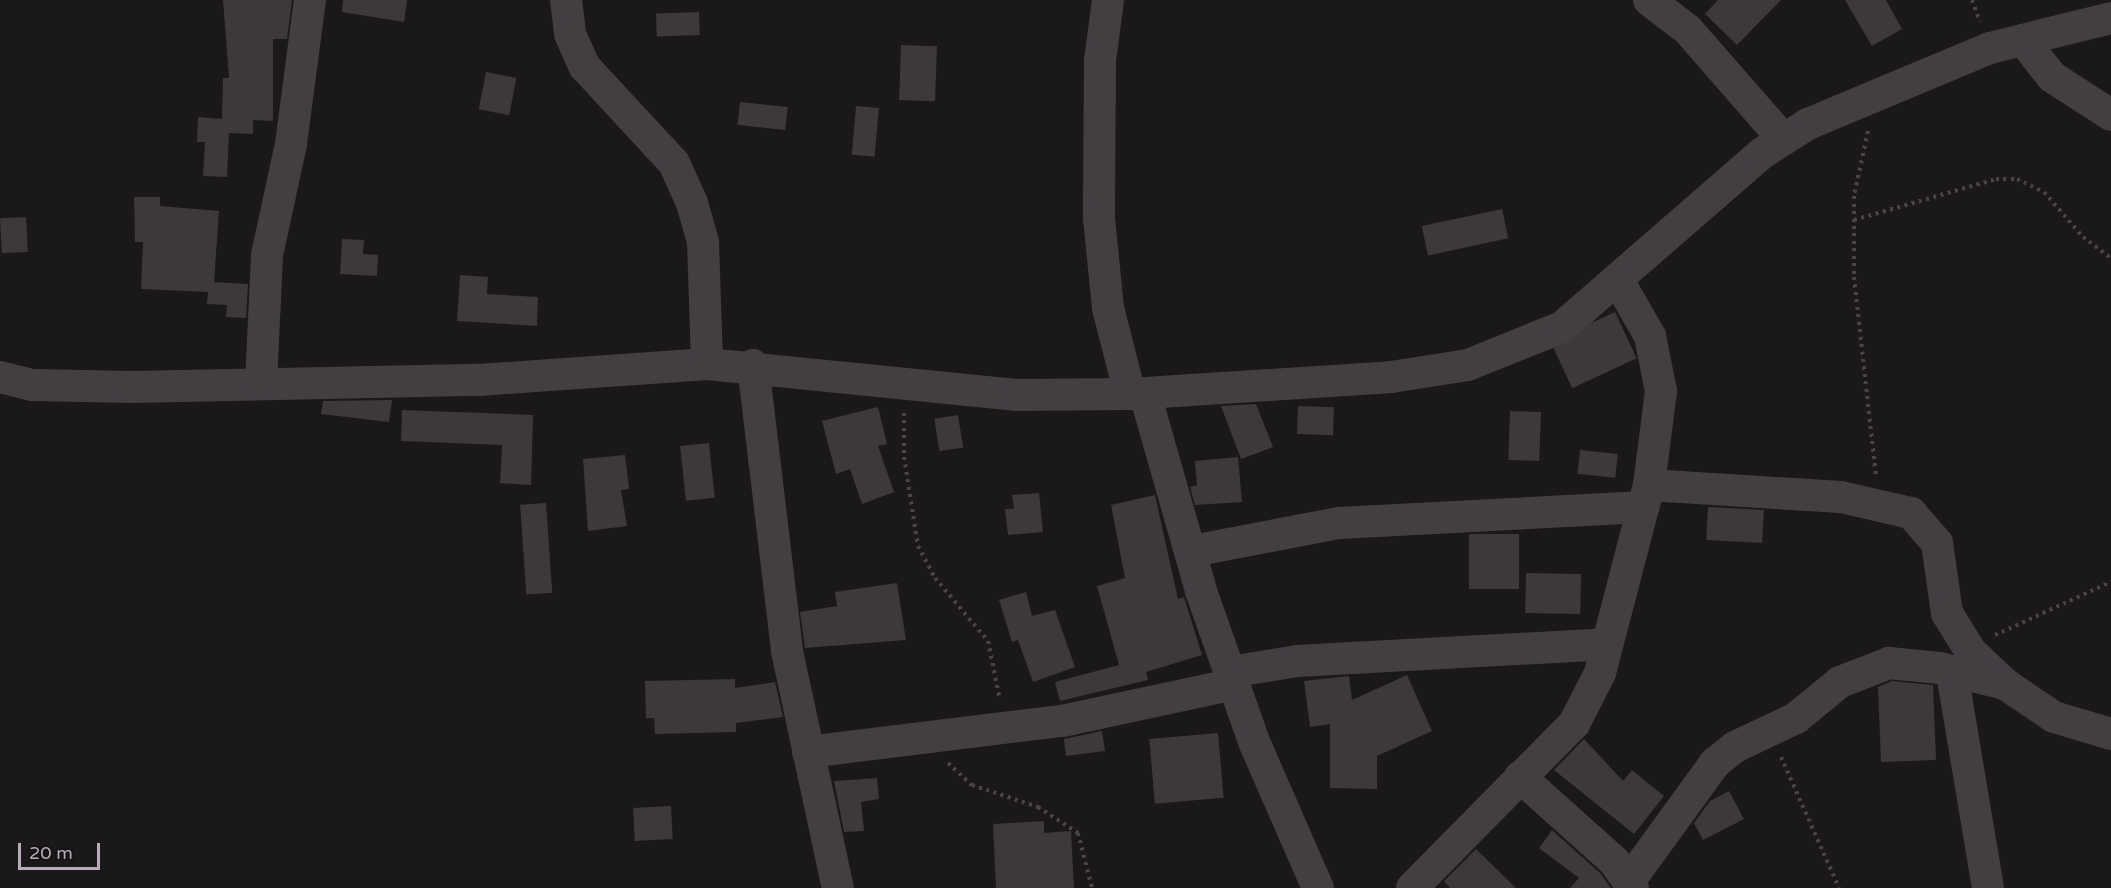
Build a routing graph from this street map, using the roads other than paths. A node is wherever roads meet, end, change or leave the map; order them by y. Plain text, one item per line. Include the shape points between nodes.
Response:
1 (310, 0) edge
2 (566, 0) edge
3 (1108, 0) edge
4 (1649, 0) edge
5 (2111, 18) edge
6 (2023, 40) junction
7 (2111, 115) edge
8 (1784, 139) junction
9 (1619, 282) junction
10 (707, 364) junction
11 (753, 365) junction
12 (0, 377) edge
13 (261, 382) junction
14 (1137, 394) junction
15 (1647, 496) junction
16 (1192, 551) junction
17 (1608, 644) junction
18 (1961, 662) junction
19 (1232, 678) junction
20 (2111, 734) edge
21 (808, 752) junction
22 (1520, 777) junction
23 (1632, 884) edge
24 (838, 888) edge
25 (1318, 888) edge
26 (1412, 888) edge
27 (1988, 888) edge

1 - 13 street via 291,144 267,255
2 - 10 street via 570,34 585,67 674,163 692,203 703,242
3 - 14 street via 1100,61 1099,218 1108,308
4 - 8 street via 1688,30
5 - 6 street
6 - 7 street via 2052,77
6 - 8 street via 1877,92
8 - 9 street
9 - 14 street via 1562,327 1468,365 1391,377
9 - 15 street via 1658,360 1661,391
10 - 11 street
10 - 13 street via 479,380
11 - 14 street via 1017,395
11 - 21 street via 788,651
12 - 13 street via 33,385 132,387
14 - 16 street
15 - 16 street via 1339,523
15 - 17 street
15 - 18 street via 1879,502 1911,513 1932,532
16 - 19 street
17 - 19 street via 1296,661
17 - 22 street via 1574,724
18 - 20 street via 2005,684 2054,717
18 - 23 street via 1889,663 1840,682 1796,718 1715,763
18 - 27 street
19 - 21 street via 1004,728
19 - 25 street
21 - 24 street
22 - 23 street
22 - 26 street

